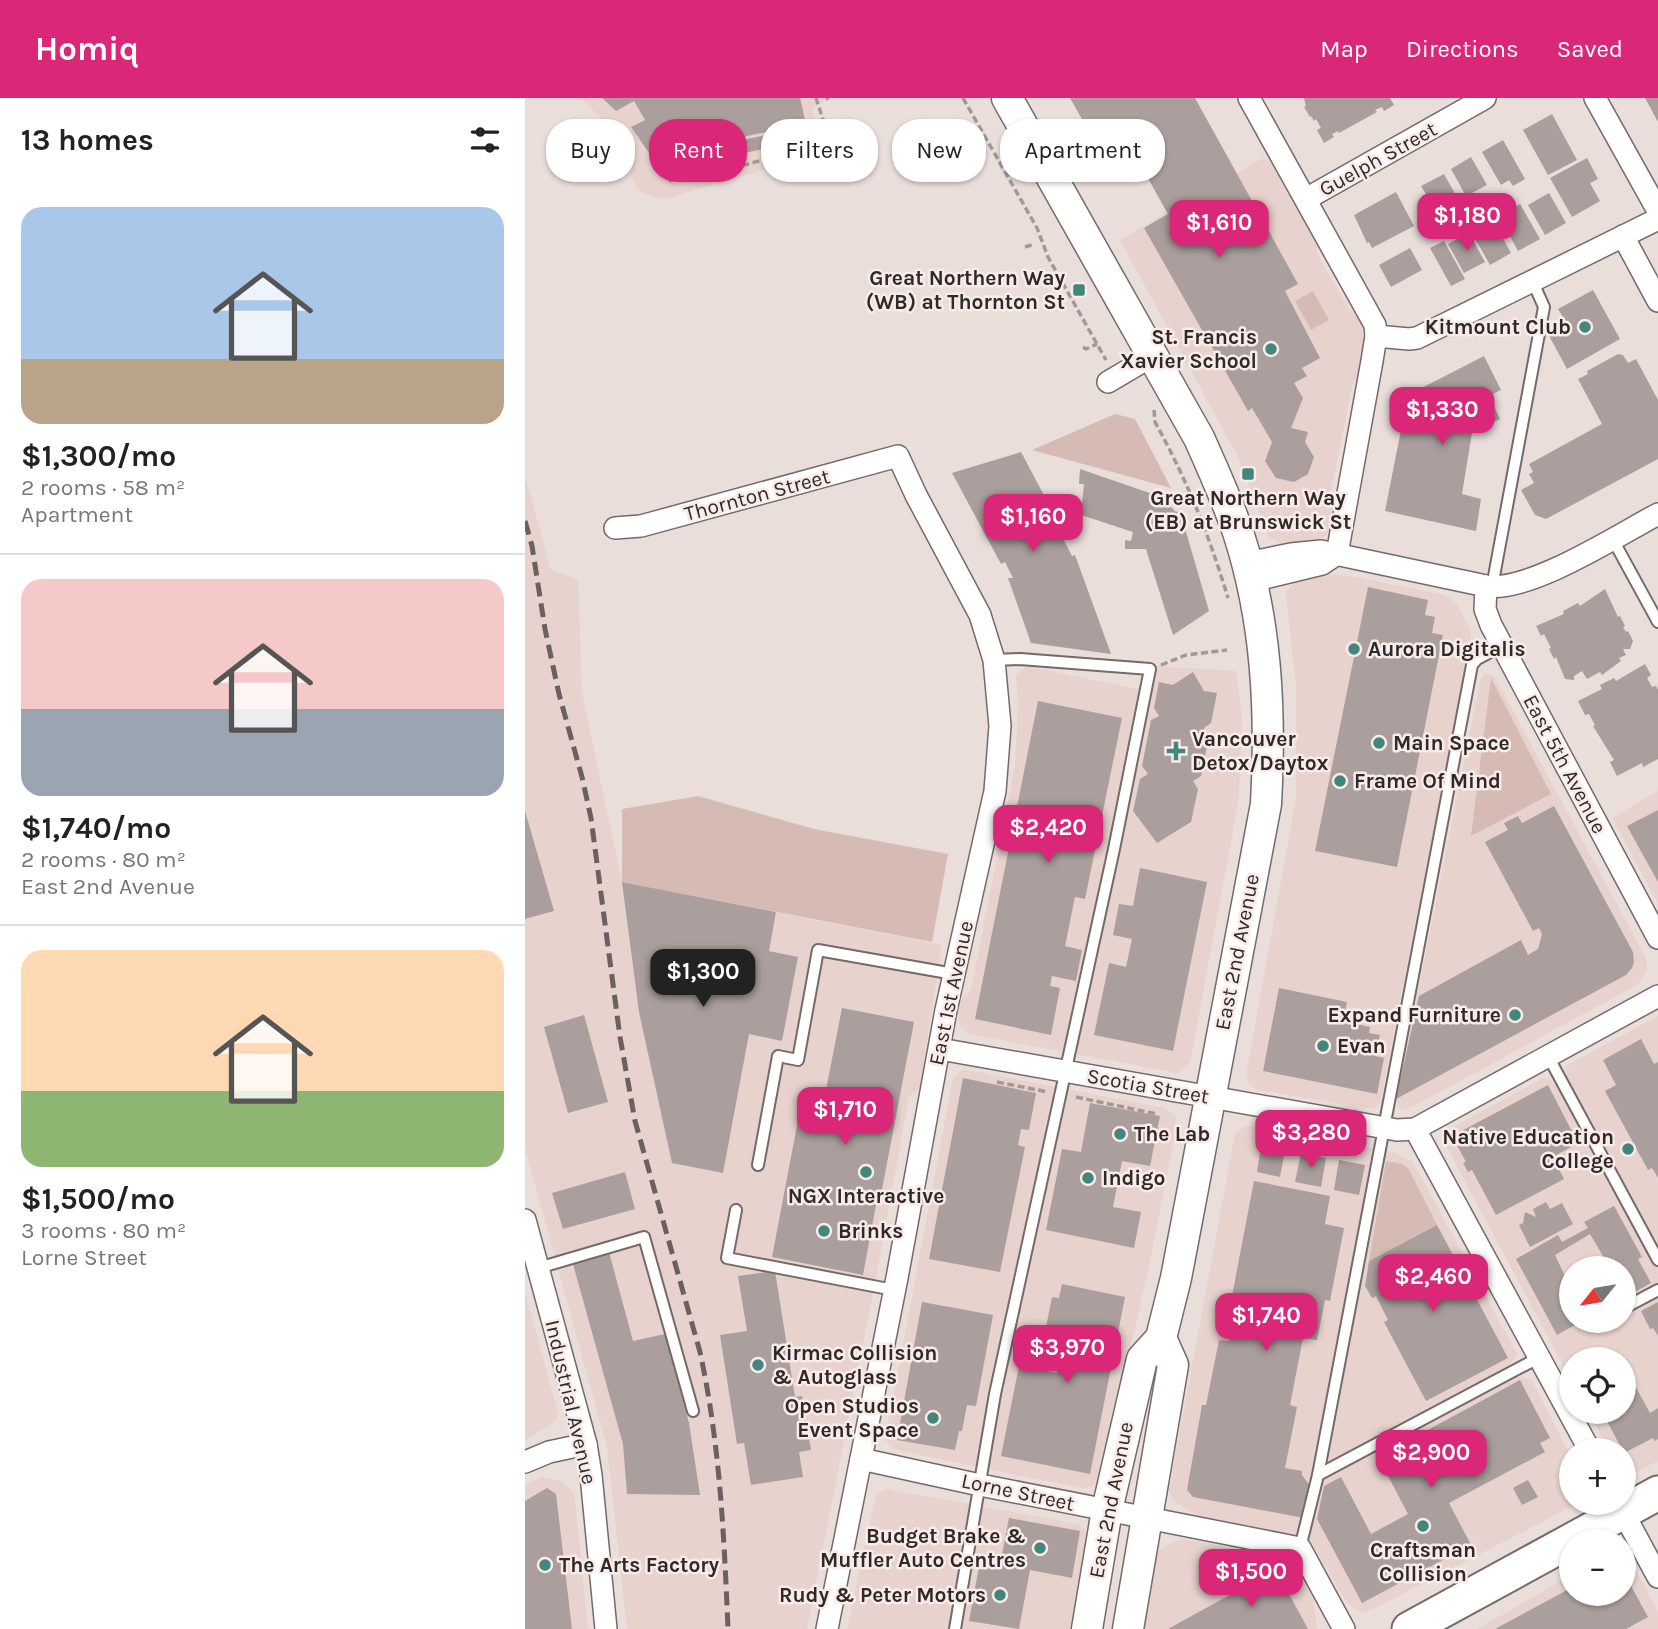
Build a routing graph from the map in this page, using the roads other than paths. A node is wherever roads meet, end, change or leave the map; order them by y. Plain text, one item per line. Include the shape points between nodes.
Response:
1 (1007, 98) edge
2 (1249, 98) edge
3 (1485, 98) edge
4 (1595, 98) edge
5 (1306, 199) junction
6 (1658, 211) edge
7 (1658, 219) edge
8 (1623, 236) junction
9 (1532, 280) junction
10 (1658, 301) edge
11 (1376, 336) junction
12 (1152, 356) junction
13 (1108, 373) road end
14 (898, 456) joint
15 (1658, 514) edge
16 (615, 528) dead end
17 (1612, 538) junction
18 (1337, 554) junction
19 (1249, 572) junction
20 (1489, 586) junction
21 (1658, 622) edge
22 (1502, 646) junction
23 (994, 660) junction
24 (1658, 938) edge
25 (954, 974) junction
26 (1658, 996) edge
27 (940, 1049) junction
28 (1548, 1056) junction
29 (1065, 1072) junction
30 (1209, 1097) junction
31 (1383, 1128) junction
32 (1415, 1129) junction
33 (758, 1165) dead end
34 (736, 1210) dead end
35 (525, 1220) edge
36 (1658, 1259) edge
37 (538, 1268) junction
38 (894, 1290) junction
39 (1658, 1290) edge
40 (1636, 1301) edge
41 (1161, 1338) junction
42 (1540, 1357) junction
43 (693, 1411) dead end
44 (1583, 1438) edge
45 (586, 1444) junction
46 (861, 1459) junction
47 (525, 1462) edge
48 (1318, 1475) junction
49 (980, 1485) junction
50 (1658, 1493) edge
51 (1636, 1502) edge
52 (1107, 1510) junction
53 (1609, 1515) edge
54 (1625, 1515) edge
55 (1148, 1518) junction
56 (1300, 1548) junction
57 (1658, 1577) edge
58 (606, 1629) edge
59 (827, 1629) edge
60 (955, 1629) edge
61 (1087, 1629) edge
62 (1128, 1629) edge
63 (1344, 1629) edge
64 (1409, 1629) edge

1 - 12 main road, East 2nd Avenue
2 - 5 street
3 - 5 street, Guelph Street
4 - 6 street
5 - 11 street via 1371,317
7 - 8 street
8 - 9 street
8 - 10 street
9 - 11 street via 1417,338
9 - 20 lane via 1544,307
11 - 18 street
12 - 13 street
12 - 19 main road, East 2nd Avenue via 1199,438 1223,492
14 - 16 street, Thornton Street via 641,526
14 - 23 street, East 1st Avenue via 980,615
15 - 17 street
17 - 20 street via 1526,581
17 - 21 lane
18 - 19 street via 1322,564
18 - 20 street
19 - 30 main road, East 2nd Avenue via 1268,679 1266,804
20 - 22 street, East 5th Avenue via 1485,610
22 - 24 street, East 5th Avenue
22 - 31 lane via 1472,664
23 - 25 street, East 1st Avenue via 1000,726 995,791
23 - 29 lane via 1150,669
25 - 27 street, East 1st Avenue
25 - 33 lane via 818,950 798,1059 778,1056
26 - 28 street
27 - 29 street, Scotia Street
27 - 38 street, East 1st Avenue
28 - 32 street
28 - 36 lane
29 - 30 street, Scotia Street
29 - 49 lane via 995,1394
30 - 31 street, Scotia Street
30 - 41 main road, East 2nd Avenue
31 - 32 street, Scotia Street
31 - 48 lane
32 - 42 street
34 - 38 lane via 727,1258
35 - 37 street, Industrial Avenue
37 - 43 lane via 643,1237
37 - 45 street, Industrial Avenue
38 - 46 street, East 1st Avenue
39 - 40 lane
41 - 52 main road, East 2nd Avenue via 1142,1359
41 - 55 main road, East 2nd Avenue via 1173,1365
42 - 44 street
42 - 48 lane
45 - 47 street
45 - 58 street, Industrial Avenue
46 - 49 street, Lorne Street
46 - 59 street, East 1st Avenue
48 - 56 lane
49 - 52 street, Lorne Street
49 - 60 lane
50 - 51 main road
52 - 55 street, Lorne Street
52 - 61 main road, East 2nd Avenue
53 - 64 main road
54 - 57 street
55 - 56 street, Lorne Street
55 - 62 main road, East 2nd Avenue
56 - 63 street

